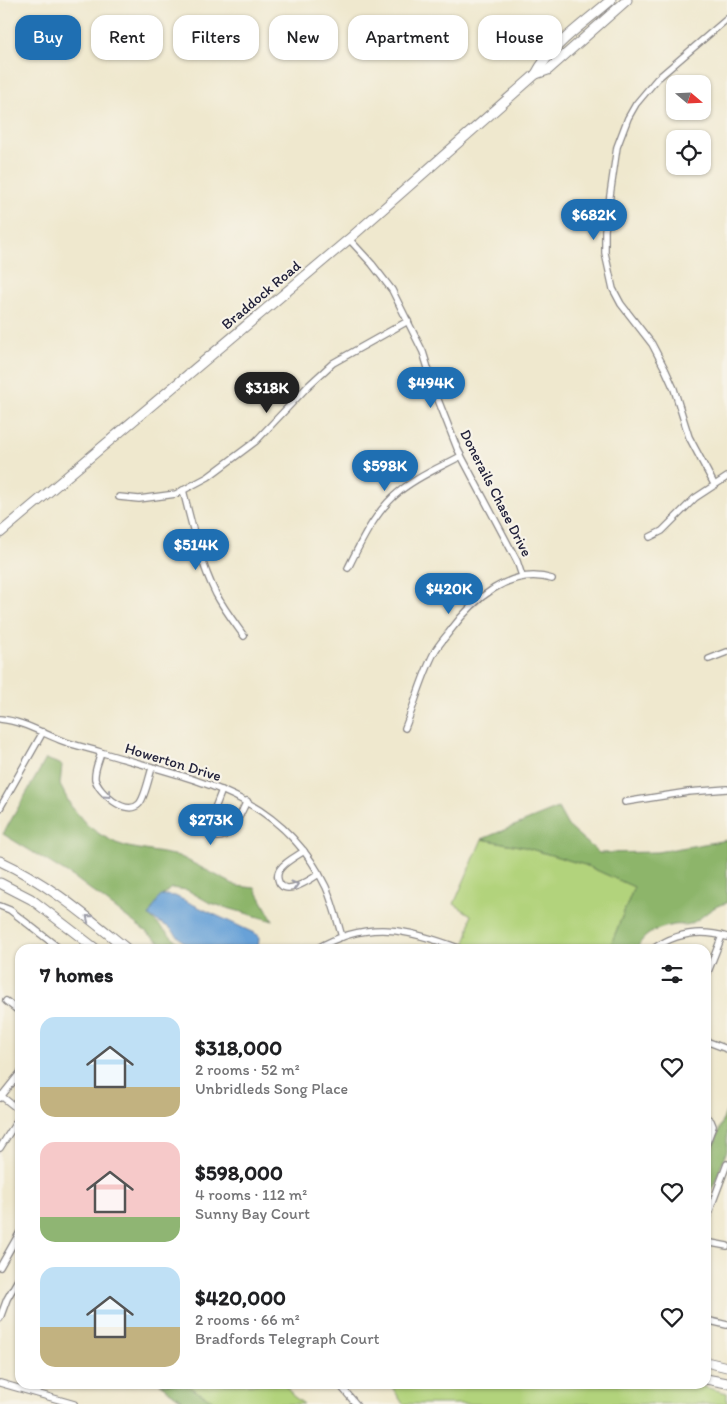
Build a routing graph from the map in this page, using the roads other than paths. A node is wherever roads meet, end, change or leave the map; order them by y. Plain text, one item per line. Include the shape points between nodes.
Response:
1 (612, 0) edge
2 (627, 0) edge
3 (727, 18) edge
4 (536, 74) junction
5 (349, 239) junction
6 (408, 321) junction
7 (461, 456) junction
8 (727, 477) edge
9 (714, 484) junction
10 (183, 490) junction
11 (119, 497) dead end
12 (0, 533) edge
13 (650, 537) dead end
14 (348, 568) dead end
15 (522, 576) junction
16 (552, 579) dead end
17 (244, 636) dead end
18 (727, 652) edge
19 (709, 658) dead end
20 (0, 719) edge
21 (405, 728) dead end
22 (43, 732) junction
23 (101, 753) junction
24 (152, 768) junction
25 (727, 789) edge
26 (222, 790) junction
27 (247, 802) junction
28 (626, 802) dead end
29 (0, 808) edge
30 (304, 851) junction
31 (0, 861) edge
32 (319, 874) junction
33 (0, 883) edge
34 (0, 906) edge
35 (342, 937) junction
36 (724, 937) edge
37 (54, 944) edge
38 (90, 944) edge
39 (121, 944) edge
40 (327, 944) edge
41 (447, 944) edge
42 (661, 944) edge
43 (711, 966) edge
44 (6, 1002) dead end
45 (15, 1008) edge
46 (711, 1043) edge
47 (727, 1049) edge
48 (15, 1079) edge
49 (0, 1096) edge
50 (15, 1107) edge
51 (15, 1124) edge
52 (0, 1148) edge
53 (727, 1164) edge
54 (711, 1208) edge
55 (15, 1241) edge
56 (711, 1243) edge
57 (727, 1246) edge
58 (0, 1266) edge
59 (15, 1285) edge
60 (2, 1308) edge
61 (0, 1318) edge
62 (711, 1321) edge
63 (727, 1325) edge
64 (711, 1363) edge
65 (727, 1367) edge
66 (711, 1380) edge
67 (726, 1381) edge
68 (0, 1382) edge
69 (15, 1387) edge
70 (20, 1389) edge
71 (343, 1389) edge
72 (58, 1402) edge
73 (74, 1404) edge
74 (356, 1404) edge

1 - 4 main road, Braddock Road via 564,40
2 - 4 main road, Braddock Road via 548,70
3 - 9 street via 657,79 636,104 617,147 604,230 613,289 652,344 665,369 689,437
4 - 5 main road, Braddock Road
5 - 6 street, Donerails Chase Drive via 392,290
5 - 12 main road, Braddock Road
6 - 7 street, Donerails Chase Drive
6 - 10 street via 333,363 308,384 256,441 208,477
7 - 14 street via 400,491 367,530
7 - 15 street, Donerails Chase Drive
8 - 9 street
9 - 13 street via 662,531
10 - 11 street via 154,498
10 - 17 street via 215,591
15 - 16 street
15 - 21 street via 478,598 460,617 434,651
18 - 19 street
20 - 22 street, Howerton Drive
22 - 23 street, Howerton Drive
22 - 29 street
23 - 24 street, Howerton Drive
23 -> 24 street via 95,771 96,781 104,792 125,808 135,807 141,801
24 - 26 street, Howerton Drive
25 - 28 street
26 - 27 street, Howerton Drive
26 - 27 street via 208,826 216,837 230,832
27 - 30 street, Howerton Drive via 283,828
30 - 32 street, Howerton Drive
30 -> 32 street via 281,868 278,882 284,887 294,888
39 -> 31 main road via 49,888
32 - 35 street, Howerton Drive via 333,903
33 - 38 main road via 31,899
34 - 37 street via 10,910
35 - 40 street
35 - 41 street via 369,931 397,930
36 - 42 street via 700,932 670,938
36 - 43 street
44 - 45 street
46 - 47 street
48 - 49 street
49 - 50 street
51 - 52 street
53 - 54 street
55 - 58 street
56 - 57 street
59 - 60 street
60 - 61 street
62 - 63 street
64 - 65 main road
66 - 67 main road
68 - 69 street
70 - 72 street
71 - 74 street
72 - 73 street

